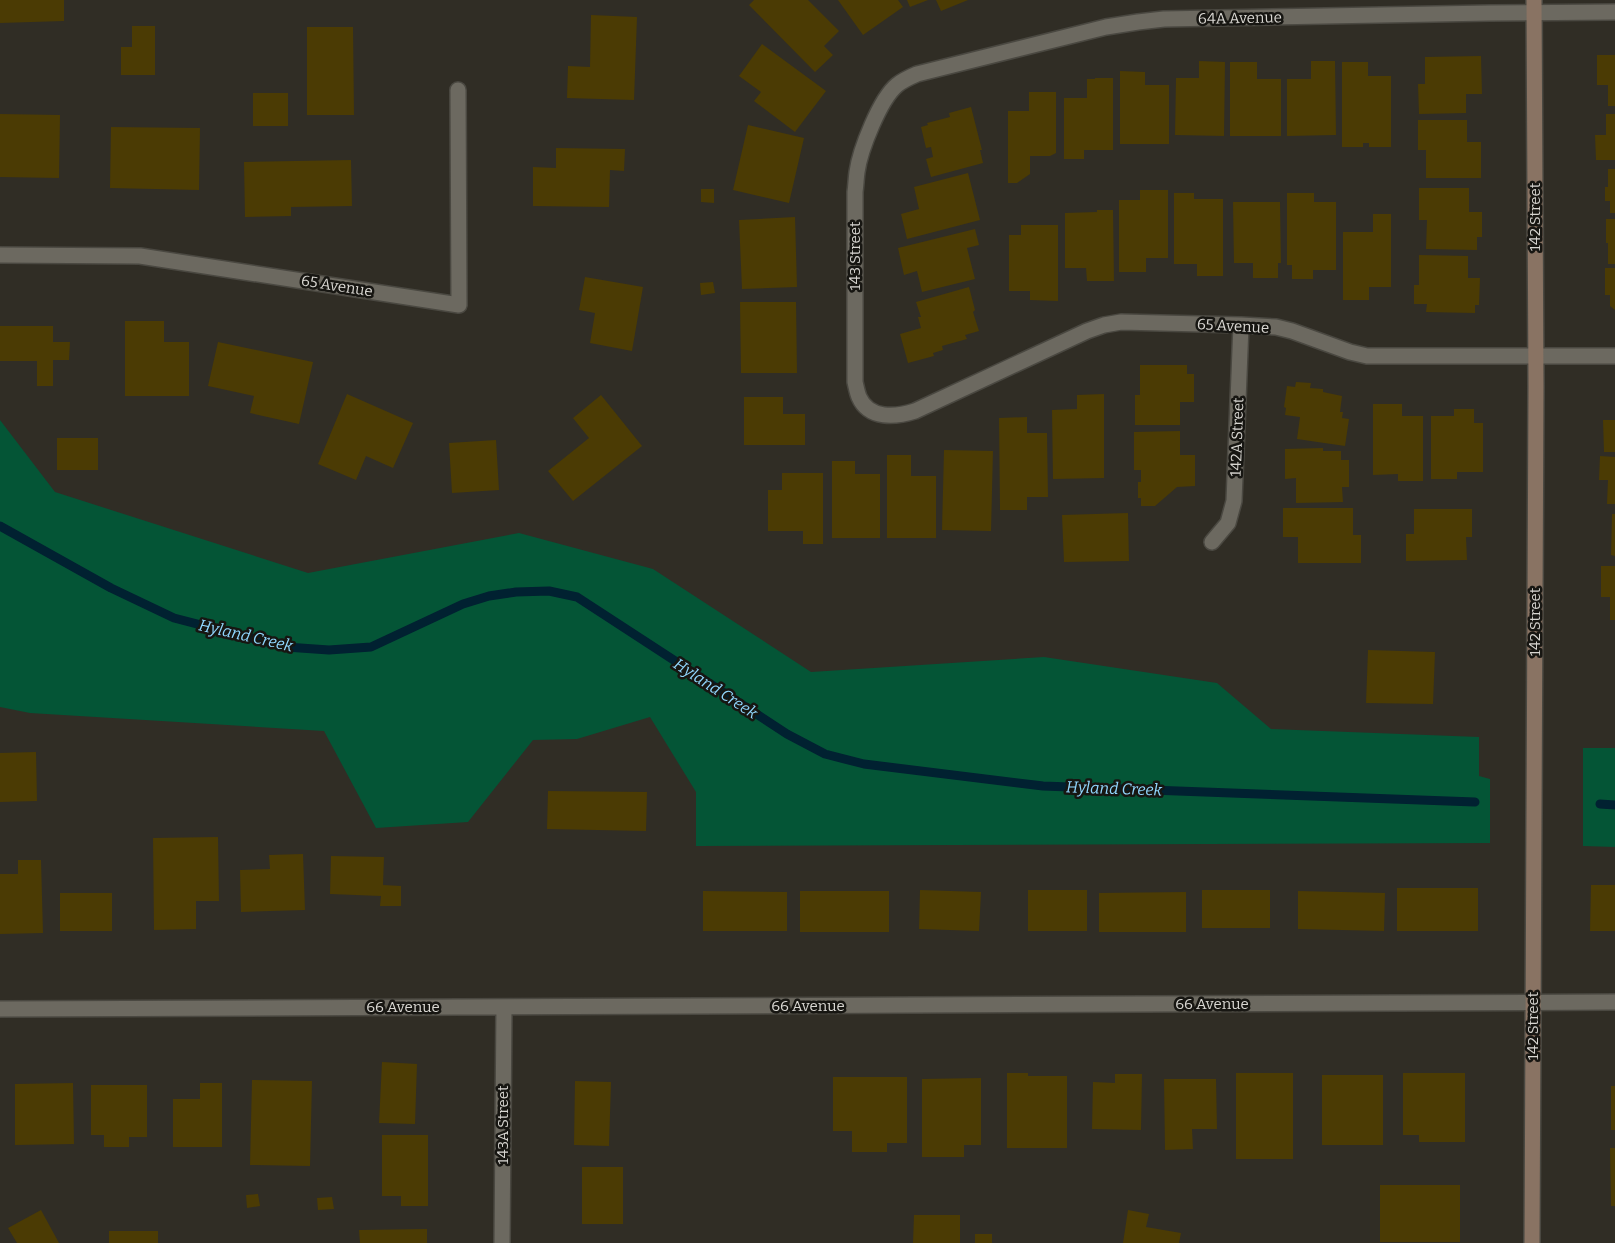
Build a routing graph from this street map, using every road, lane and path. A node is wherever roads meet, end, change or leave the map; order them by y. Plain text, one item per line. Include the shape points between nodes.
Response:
1 (1534, 6) edge
2 (1615, 12) edge
3 (458, 90) dead end
4 (883, 104) joint
5 (0, 255) edge
6 (1241, 325) junction
7 (1615, 356) edge
8 (1536, 357) junction
9 (869, 409) joint
10 (1212, 542) dead end
11 (1615, 1002) edge
12 (1534, 1003) junction
13 (504, 1007) junction
14 (0, 1009) edge
15 (502, 1243) edge
16 (1532, 1243) edge

1 - 2 street, 64A Avenue
1 - 4 street, 64A Avenue via 1138,22 918,74 895,86
1 - 8 street, 142 Street
3 - 5 street, 65 Avenue via 459,305 140,256
4 - 9 street, 143 Street via 861,155 855,192 855,382 860,398
6 - 8 street, 65 Avenue via 1276,327 1367,356
6 - 9 street, 65 Avenue via 1138,322 1104,325 915,411 901,416 877,414
6 - 10 street, 142A Street via 1234,501 1228,523
7 - 8 street, 65 Avenue
8 - 12 street, 142 Street
11 - 12 street, 66 Avenue
12 - 13 street, 66 Avenue
12 - 16 street, 142 Street
13 - 14 street, 66 Avenue
13 - 15 street, 143A Street

